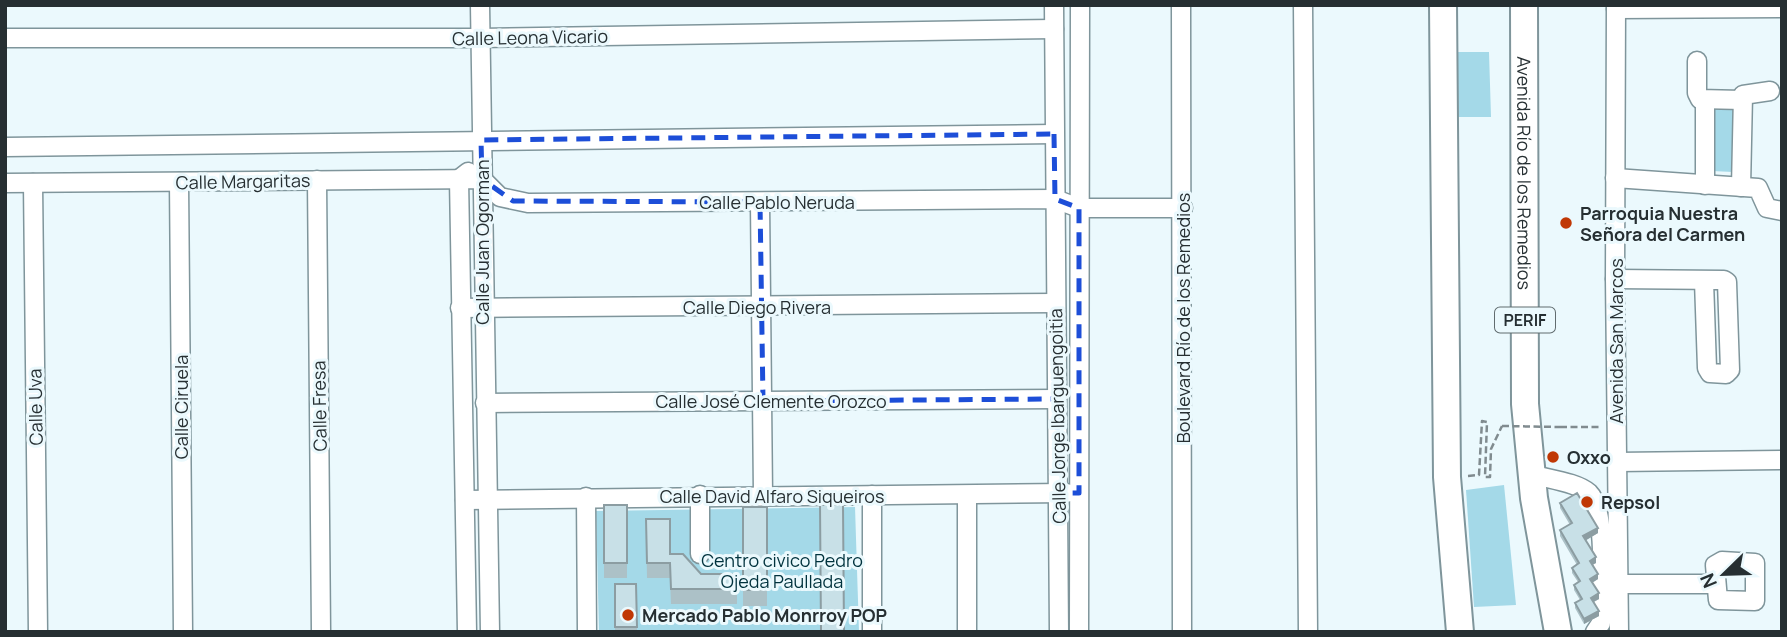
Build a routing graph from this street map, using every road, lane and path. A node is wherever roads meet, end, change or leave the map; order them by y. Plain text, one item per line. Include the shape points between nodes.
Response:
1 (480, 5) edge
2 (1054, 5) edge
3 (1080, 5) edge
4 (1181, 5) edge
5 (1303, 5) edge
6 (1443, 5) edge
7 (1524, 5) edge
8 (1616, 7) edge
9 (1782, 8) edge
10 (1054, 29) junction
11 (5, 38) edge
12 (480, 38) junction
13 (1697, 61) dead end
14 (1770, 92) dead end
15 (1705, 100) junction
16 (1742, 100) junction
17 (1054, 134) junction
18 (481, 140) junction
19 (5, 147) edge
20 (1615, 178) junction
21 (459, 179) junction
22 (482, 179) junction
23 (317, 180) junction
24 (179, 182) junction
25 (5, 183) edge
26 (33, 183) junction
27 (1704, 185) junction
28 (1750, 187) junction
29 (1055, 200) junction
30 (760, 202) junction
31 (1079, 208) junction
32 (1183, 208) junction
33 (1782, 211) edge
34 (1615, 279) junction
35 (1704, 281) junction
36 (1055, 303) junction
37 (482, 307) junction
38 (460, 308) junction
39 (762, 308) junction
40 (1056, 399) junction
41 (763, 401) junction
42 (485, 403) junction
43 (1584, 427) dead end
44 (1782, 460) edge
45 (1617, 462) junction
46 (1531, 474) junction
47 (1447, 477) junction
48 (1618, 489) junction
49 (1058, 493) junction
50 (1079, 493) junction
51 (700, 495) junction
52 (762, 495) junction
53 (872, 495) junction
54 (967, 496) junction
55 (586, 497) junction
56 (488, 499) junction
57 (1593, 499) junction
58 (465, 500) junction
59 (700, 554) dead end
60 (1715, 583) dead end
61 (1619, 584) junction
62 (38, 632) edge
63 (183, 632) edge
64 (321, 632) edge
65 (467, 632) edge
66 (490, 632) edge
67 (587, 632) edge
68 (872, 632) edge
69 (967, 632) edge
70 (1059, 632) edge
71 (1079, 632) edge
72 (1182, 632) edge
73 (1308, 632) edge
74 (1460, 632) edge
75 (1558, 632) edge
76 (1595, 632) edge
77 (1619, 632) edge

1 - 12 street
2 - 10 street, Calle Jorge Ibarguengoitia
3 - 31 street, Calle Jorge Ibarguengoitia
4 - 32 street, Boulevard Río de los Remedios
5 - 73 street
6 - 47 highway
7 - 46 highway, Avenida Río de los Remedios / PERIF via 1525,404
8 - 9 street
8 - 20 street, Avenida San Marcos
10 - 12 street, Calle Leona Vicario
10 - 17 street, Calle Jorge Ibarguengoitia
11 - 12 street, Calle Leona Vicario
12 - 18 street
13 - 15 street via 1697,93
14 - 16 street via 1745,93
15 - 16 street
15 - 27 street
16 - 28 street
17 - 18 street
17 - 29 street, Calle Jorge Ibarguengoitia
18 - 19 street, Calle Margaritas
18 - 21 street, Calle Juan Ogorman via 476,161
18 - 22 street, Calle Juan Ogorman
20 - 27 street
20 - 34 street, Avenida San Marcos
21 - 22 street, Calle Margaritas
21 - 23 street, Calle Margaritas
21 - 38 street, Calle Juan Ogorman
22 - 30 street, Calle Pablo Neruda via 500,197 528,204
22 - 37 street, Calle Juan Ogorman
23 - 24 street, Calle Margaritas
23 - 64 street, Calle Fresa
24 - 26 street, Calle Margaritas
24 - 63 street, Calle Ciruela
25 - 26 street, Calle Margaritas
26 - 62 street, Calle Uva
27 - 28 street
28 - 33 street via 1767,208
29 - 30 street, Calle Pablo Neruda
29 - 31 street, Calle Pablo Neruda
29 - 36 street, Calle Jorge Ibarguengoitia
30 - 39 street
31 - 32 street, Calle Pablo Neruda
31 - 50 street, Calle Jorge Ibarguengoitia
32 - 72 street, Boulevard Río de los Remedios
34 - 35 street
34 - 45 street, Avenida San Marcos
35 - 35 street via 1706,368 1710,373 1726,374 1730,370 1728,284
36 - 39 street, Calle Diego Rivera
36 - 40 street, Calle Jorge Ibarguengoitia
37 - 38 street, Calle Diego Rivera
37 - 39 street, Calle Diego Rivera
37 - 42 street, Calle Juan Ogorman
38 - 58 street, Calle Juan Ogorman
39 - 41 street
40 - 41 street, Calle José Clemente Orozco
40 - 49 street, Calle Jorge Ibarguengoitia
41 - 42 street, Calle José Clemente Orozco
41 - 52 street
42 - 56 street, Calle Juan Ogorman
43 - 47 path, bridge via 1502,426 1491,449 1490,477 1485,477 1487,422 1482,421 1479,475
44 - 45 street
45 - 48 street, Avenida San Marcos
46 - 57 street via 1587,491
46 - 75 highway, Avenida Río de los Remedios / PERIF
47 - 74 highway
48 - 57 street
48 - 61 street, Avenida San Marcos
49 - 50 street, Calle David Alfaro Siqueiros
49 - 54 street, Calle David Alfaro Siqueiros
49 - 70 street, Calle Jorge Ibarguengoitia
50 - 71 street, Calle Jorge Ibarguengoitia
51 - 52 street, Calle David Alfaro Siqueiros
51 - 55 street, Calle David Alfaro Siqueiros
51 - 59 street
52 - 53 street, Calle David Alfaro Siqueiros
53 - 54 street, Calle David Alfaro Siqueiros
53 - 68 street
54 - 69 street
55 - 56 street, Calle David Alfaro Siqueiros
55 - 67 street
56 - 58 street, Calle David Alfaro Siqueiros
56 - 66 street, Calle Juan Ogorman
57 - 76 street via 1599,518 1601,610
58 - 65 street, Calle Juan Ogorman
60 - 61 street
61 - 77 street, Avenida San Marcos

